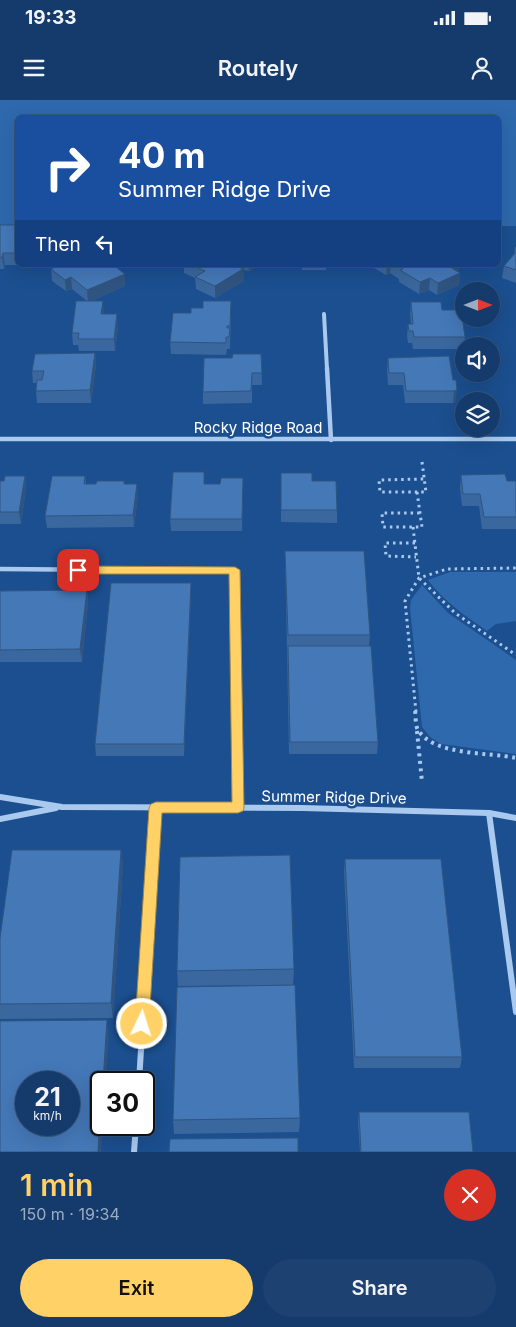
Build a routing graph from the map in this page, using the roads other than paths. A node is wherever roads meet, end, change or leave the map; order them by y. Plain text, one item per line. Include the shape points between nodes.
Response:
1 (324, 314) dead end
2 (0, 439) edge
3 (516, 439) edge
4 (330, 440) junction
5 (0, 569) edge
6 (0, 797) edge
7 (62, 807) junction
8 (156, 808) junction
9 (238, 808) junction
10 (488, 813) junction
11 (516, 818) edge
12 (0, 820) edge
13 (516, 1012) edge
14 (140, 1071) edge
15 (135, 1136) edge
16 (134, 1152) edge

1 - 4 street
2 - 4 street, Rocky Ridge Road
3 - 4 street, Rocky Ridge Road
5 - 9 street via 235,570
6 - 7 street, Summer Ridge Drive
7 - 8 street, Summer Ridge Drive
7 - 12 street, Summer Ridge Drive
8 - 9 street, Summer Ridge Drive
8 - 14 street
9 - 10 street, Summer Ridge Drive
10 - 11 street, Summer Ridge Drive
10 - 13 street
15 - 16 street

